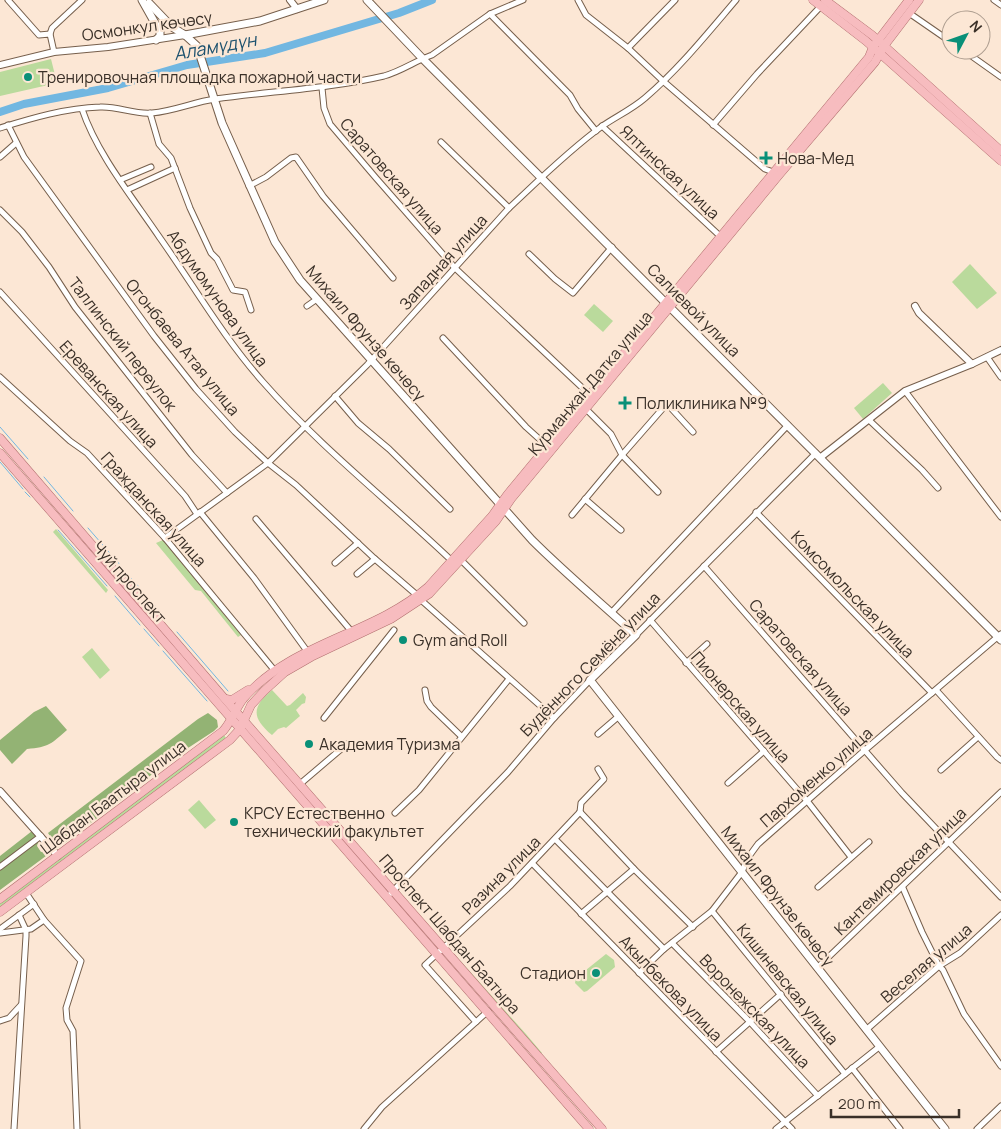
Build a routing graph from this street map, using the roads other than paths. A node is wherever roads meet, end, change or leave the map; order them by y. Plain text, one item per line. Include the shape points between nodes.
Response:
1 (8, 0) edge
2 (82, 0) edge
3 (290, 0) edge
4 (324, 0) edge
5 (367, 0) edge
6 (523, 0) edge
7 (578, 0) edge
8 (676, 0) edge
9 (736, 0) edge
10 (813, 0) edge
11 (909, 0) edge
12 (919, 0) edge
13 (994, 0) edge
14 (147, 1) edge
15 (823, 3) edge
16 (1001, 5) edge
17 (297, 9) junction
18 (909, 13) junction
19 (490, 14) junction
20 (50, 34) junction
21 (185, 35) junction
22 (941, 35) edge
23 (156, 40) junction
24 (879, 46) junction
25 (628, 48) junction
26 (54, 52) junction
27 (422, 58) junction
28 (977, 60) edge
29 (0, 65) edge
30 (1001, 77) edge
31 (663, 81) junction
32 (322, 88) junction
33 (214, 99) junction
34 (82, 109) junction
35 (150, 114) junction
36 (8, 125) junction
37 (714, 125) junction
38 (602, 126) junction
39 (0, 128) edge
40 (596, 130) junction
41 (441, 142) dead end
42 (16, 143) junction
43 (1001, 151) edge
44 (0, 156) edge
45 (1001, 161) edge
46 (151, 167) dead end
47 (175, 168) junction
48 (772, 172) junction
49 (541, 178) junction
50 (120, 180) junction
51 (249, 186) junction
52 (127, 190) junction
53 (509, 208) junction
54 (0, 210) edge
55 (720, 236) junction
56 (612, 247) junction
57 (529, 254) dead end
58 (455, 268) junction
59 (393, 278) dead end
60 (0, 292) edge
61 (317, 299) junction
62 (669, 305) junction
63 (307, 306) dead end
64 (915, 306) dead end
65 (252, 310) dead end
66 (443, 338) dead end
67 (1001, 350) edge
68 (987, 357) junction
69 (371, 360) junction
70 (972, 364) junction
71 (1001, 377) edge
72 (0, 378) edge
73 (905, 392) junction
74 (590, 395) junction
75 (335, 396) junction
76 (586, 409) junction
77 (869, 420) junction
78 (788, 425) junction
79 (304, 428) junction
80 (693, 432) dead end
81 (0, 438) edge
82 (547, 446) junction
83 (0, 453) edge
84 (622, 455) junction
85 (818, 455) junction
86 (268, 463) junction
87 (938, 488) dead end
88 (658, 492) dead end
89 (227, 493) junction
90 (585, 499) junction
91 (502, 508) junction
92 (450, 509) dead end
93 (756, 512) junction
94 (199, 513) junction
95 (572, 516) dead end
96 (1001, 517) edge
97 (256, 519) dead end
98 (72, 521) junction
99 (65, 528) junction
100 (621, 530) dead end
101 (165, 538) junction
102 (358, 543) junction
103 (375, 559) junction
104 (461, 560) junction
105 (452, 561) junction
106 (335, 564) dead end
107 (704, 566) junction
108 (357, 574) dead end
109 (419, 598) junction
110 (612, 612) junction
111 (650, 620) junction
112 (524, 623) dead end
113 (394, 630) dead end
114 (352, 632) junction
115 (636, 635) junction
116 (1000, 636) edge
117 (707, 644) dead end
118 (307, 651) junction
119 (686, 663) junction
120 (274, 672) junction
121 (509, 679) junction
122 (590, 680) junction
123 (258, 685) junction
124 (425, 690) dead end
125 (934, 692) junction
126 (224, 698) junction
127 (236, 711) junction
128 (619, 716) junction
129 (324, 718) dead end
130 (554, 718) junction
131 (232, 720) junction
132 (244, 721) junction
133 (240, 729) junction
134 (598, 734) dead end
135 (461, 736) junction
136 (978, 737) junction
137 (347, 744) dead end
138 (865, 750) junction
139 (764, 751) junction
140 (1001, 760) edge
141 (598, 769) dead end
142 (940, 770) dead end
143 (728, 782) dead end
144 (300, 784) junction
145 (0, 791) edge
146 (1001, 792) edge
147 (808, 802) junction
148 (580, 812) junction
149 (395, 813) dead end
150 (41, 836) junction
151 (555, 839) junction
152 (869, 842) dead end
153 (948, 842) junction
154 (58, 856) junction
155 (851, 856) junction
156 (532, 863) junction
157 (0, 867) edge
158 (634, 868) junction
159 (742, 872) junction
160 (818, 887) dead end
161 (903, 888) junction
162 (394, 890) junction
163 (606, 891) junction
164 (26, 893) junction
165 (387, 896) junction
166 (1001, 897) edge
167 (0, 899) edge
168 (34, 904) junction
169 (712, 910) junction
170 (0, 912) edge
171 (581, 914) junction
172 (19, 915) junction
173 (1001, 916) edge
174 (44, 920) junction
175 (693, 926) junction
176 (0, 929) edge
177 (26, 930) junction
178 (0, 933) edge
179 (672, 943) junction
180 (664, 949) junction
181 (441, 951) junction
182 (939, 966) junction
183 (817, 968) junction
184 (639, 973) junction
185 (781, 994) junction
186 (21, 1005) junction
187 (488, 1011) junction
188 (0, 1021) edge
189 (476, 1022) junction
190 (750, 1022) junction
191 (866, 1030) junction
192 (879, 1047) junction
193 (716, 1052) junction
194 (1001, 1066) edge
195 (852, 1068) junction
196 (845, 1074) junction
197 (818, 1096) junction
198 (1001, 1106) edge
199 (594, 1120) junction
200 (785, 1122) junction
201 (588, 1128) edge
202 (14, 1129) edge
203 (76, 1129) edge
204 (364, 1129) edge
205 (602, 1129) edge
206 (776, 1129) edge
207 (792, 1129) edge
208 (900, 1129) edge
209 (945, 1129) edge
210 (977, 1129) edge

1 - 20 street via 39,35
2 - 20 street, Осмонкул көчөсү via 52,28
3 - 17 street
4 - 17 main road, Осмонкул көчөсү
5 - 27 main road, Салиевой улица
6 - 19 street
7 - 25 street via 586,16
8 - 25 street
9 - 31 street, Западная улица via 690,55
10 - 15 main road
11 - 24 main road, Курманжан Датка улица
12 - 18 main road, Курманжан Датка улица
13 - 16 street
14 - 21 main road, Михаил Фрунзе көчөсү via 172,27
14 - 23 main road, Михаил Фрунзе көчөсү via 160,32
15 - 24 main road
15 - 37 street
17 - 21 main road, Осмонкул көчөсү via 241,26
18 - 22 street
18 - 24 main road, Курманжан Датка улица
19 - 27 street via 432,55
19 - 40 street, Ялтинская улица via 570,95
20 - 26 street
21 - 23 street, Осмонкул көчөсү
21 - 33 main road, Михаил Фрунзе көчөсү via 201,54
23 - 26 street, Осмонкул көчөсү
24 - 43 main road
24 - 45 main road
24 - 48 main road, Курманжан Датка улица
24 - 62 main road, Курманжан Датка улица via 871,67
25 - 31 street
26 - 29 street, Осмонкул көчөсү
27 - 32 street via 397,72
27 - 49 main road, Салиевой улица
28 - 30 street
31 - 37 street
31 - 38 street, Западная улица via 636,106
32 - 33 street
32 - 58 street, Саратовская улица via 330,124
33 - 35 street
33 - 51 main road, Михаил Фрунзе көчөсү
34 - 35 street via 114,107
34 - 36 street
34 - 50 street, Абдумомунова улица via 89,128
35 - 47 street via 160,144
36 - 39 street
36 - 42 street, Огонбаева Атая улица
37 - 48 street
38 - 40 street, Западная улица
38 - 55 street, Ялтинская улица
40 - 49 street, Западная улица
41 - 53 street
42 - 44 street
42 - 86 street, Огонбаева Атая улица via 160,343 222,417
46 - 50 street
47 - 52 street
47 - 65 street via 211,253 233,290 245,292
48 - 55 main road, Курманжан Датка улица
49 - 53 street, Западная улица
49 - 56 main road, Салиевой улица
50 - 52 street, Абдумомунова улица
51 - 59 street via 291,158 296,158 323,196
51 - 61 main road, Михаил Фрунзе көчөсү via 282,254
52 - 79 street, Абдумомунова улица via 231,344
53 - 58 street, Западная улица
54 - 89 street, Таллинский переулок via 22,232 75,307 192,455
55 - 62 main road, Курманжан Датка улица
56 - 57 street via 573,292
56 - 62 main road, Салиевой улица
58 - 69 street, Западная улица
58 - 74 street, Саратовская улица
60 - 94 street, Ереванская улица
61 - 63 street
61 - 69 main road, Михаил Фрунзе көчөсү
62 - 74 main road, Курманжан Датка улица
62 - 76 main road, Курманжан Датка улица
62 - 78 main road, Салиевой улица
64 - 70 street
66 - 82 street
67 - 68 street, Будённого Семёна улица
68 - 70 street, Будённого Семёна улица
68 - 71 street
69 - 75 street, Западная улица
69 - 91 main road, Михаил Фрунзе көчөсү
70 - 73 street, Будённого Семёна улица
72 - 101 street, Гражданская улица via 87,453
73 - 77 street, Будённого Семёна улица
73 - 96 street
74 - 82 main road, Курманжан Датка улица
75 - 79 street, Западная улица
75 - 92 street via 358,423
76 - 84 street via 611,434
76 - 91 main road, Курманжан Датка улица
77 - 85 street, Будённого Семёна улица
77 - 87 street
78 - 85 main road, Салиевой улица
78 - 110 street, Будённого Семёна улица
79 - 86 street, Западная улица
79 - 105 street, Абдумомунова улица
80 - 84 street via 667,405
81 - 98 main road, Чуй проспект
82 - 91 main road, Курманжан Датка улица
83 - 99 main road, Чуй проспект
84 - 88 street
84 - 90 street
85 - 93 street, Будённого Семёна улица
85 - 116 main road, Салиевой улица
86 - 89 street, Западная улица
86 - 102 street, Огонбаева Атая улица
89 - 94 street, Западная улица
90 - 95 street
90 - 100 street
91 - 104 main road, Курманжан Датка улица
91 - 105 main road, Курманжан Датка улица
91 - 110 main road, Михаил Фрунзе көчөсү via 565,572
93 - 107 street, Будённого Семёна улица
93 - 125 street, Комсомольская улица
94 - 101 street, Западная улица
94 - 118 street, Ереванская улица via 254,578
97 - 114 street
98 - 99 main road
98 - 126 main road, Чуй проспект
99 - 131 main road, Чуй проспект
101 - 120 street, Гражданская улица
102 - 103 street, Огонбаева Атая улица
102 - 106 street
103 - 108 street
103 - 109 street, Огонбаева Атая улица
104 - 109 main road, Курманжан Датка улица via 432,591
104 - 112 street
105 - 109 main road, Курманжан Датка улица
107 - 111 street, Будённого Семёна улица
107 - 138 street, Саратовская улица
109 - 114 main road, Курманжан Датка улица
109 - 121 street, Огонбаева Атая улица
109 - 132 main road, Курманжан Датка улица via 374,629 284,672 251,705
110 - 115 main road, Михаил Фрунзе көчөсү
111 - 115 street, Будённого Семёна улица
111 - 119 street, Пионерская улица
113 - 129 street
114 - 118 main road, Курманжан Датка улица
115 - 122 main road, Будённого Семёна улица
116 - 125 street, Пархоменко улица
117 - 119 street
118 - 120 main road, Курманжан Датка улица
119 - 139 street, Пионерская улица
120 - 123 main road, Курманжан Датка улица
121 - 130 street, Огонбаева Атая улица
121 - 135 street
122 - 128 main road, Михаил Фрунзе көчөсү
122 - 130 street, Будённого Семёна улица
123 - 126 main road via 232,700
123 - 127 main road, Курманжан Датка улица
124 - 135 street via 431,707
125 - 136 street, Комсомольская улица
125 - 138 street, Пархоменко улица
126 - 127 main road, Чуй проспект
127 - 131 main road, Шабдан Баатыра улица
127 - 132 main road, Проспект Шабдан Баатыра
128 - 134 street
128 - 159 main road, Михаил Фрунзе көчөсү
130 - 162 street, Будённого Семёна улица via 508,772
131 - 133 main road, Чуй проспект
131 - 154 main road, Шабдан Баатыра улица via 223,732
132 - 133 main road, Курманжан Датка улица
132 - 144 main road, Проспект Шабдан Баатыра
133 - 164 main road, Шабдан Баатыра улица via 230,740
133 - 165 main road, Проспект Шабдан Баатыра
135 - 149 street via 419,790
136 - 140 street, Комсомольская улица
136 - 142 street
137 - 144 street
138 - 147 street, Пархоменко улица
138 - 153 street, Саратовская улица
139 - 143 street
139 - 147 street, Пионерская улица
141 - 148 street, Разина улица via 604,779 581,803
144 - 162 main road, Проспект Шабдан Баатыра
145 - 150 street
146 - 153 street, Кантемировская улица
147 - 155 street, Пионерская улица
147 - 159 street, Пархоменко улица via 751,852
148 - 151 street, Разина улица
148 - 158 street
150 - 154 street
150 - 157 street
151 - 156 street, Разина улица
151 - 163 street
152 - 155 street
153 - 161 street, Кантемировская улица
153 - 166 street, Саратовская улица
154 - 167 main road, Шабдан Баатыра улица
155 - 160 street
156 - 171 street, Акылбекова улица
156 - 181 street, Разина улица
158 - 163 street
158 - 175 street
159 - 169 street, Пархоменко улица
159 - 183 main road, Михаил Фрунзе көчөсү
161 - 182 street
161 - 183 street, Кантемировская улица
162 - 165 street, Будённого Семёна улица
162 - 181 main road, Проспект Шабдан Баатыра
163 - 171 street
163 - 180 street
164 - 168 street
164 - 170 main road, Шабдан Баатыра улица
165 - 181 main road, Проспект Шабдан Баатыра
168 - 172 street
168 - 174 street
169 - 175 street, Пархоменко улица
169 - 185 street, Кишиневская улица
171 - 184 street, Акылбекова улица
172 - 176 street
172 - 177 street
173 - 182 street, Веселая улица via 960,953
174 - 177 street
174 - 203 street via 81,961 66,1008 67,1020 73,1031
175 - 179 street, Пархоменко улица
177 - 178 street
177 - 186 street
179 - 180 street, Пархоменко улица
179 - 190 street, Воронежская улица
180 - 184 street, Пархоменко улица
181 - 187 main road, Проспект Шабдан Баатыра
181 - 189 street via 425,965
181 - 199 main road, Проспект Шабдан Баатыра
182 - 191 street, Веселая улица
182 - 194 street via 964,1014
183 - 191 main road, Михаил Фрунзе көчөсү
184 - 193 street, Акылбекова улица
185 - 190 street
185 - 196 street, Кишиневская улица
186 - 188 street via 9,1018
186 - 202 street
187 - 189 street
187 - 201 main road, Проспект Шабдан Баатыра
189 - 204 street via 382,1107
190 - 193 street
190 - 197 street, Воронежская улица
191 - 192 main road, Михаил Фрунзе көчөсү
192 - 195 street
192 - 209 main road, Михаил Фрунзе көчөсү
193 - 200 street, Акылбекова улица
195 - 196 street
195 - 208 street
196 - 197 street
197 - 200 street
198 - 210 street
199 - 201 main road
199 - 205 main road, Проспект Шабдан Баатыра
200 - 206 street
200 - 207 street, Акылбекова улица

